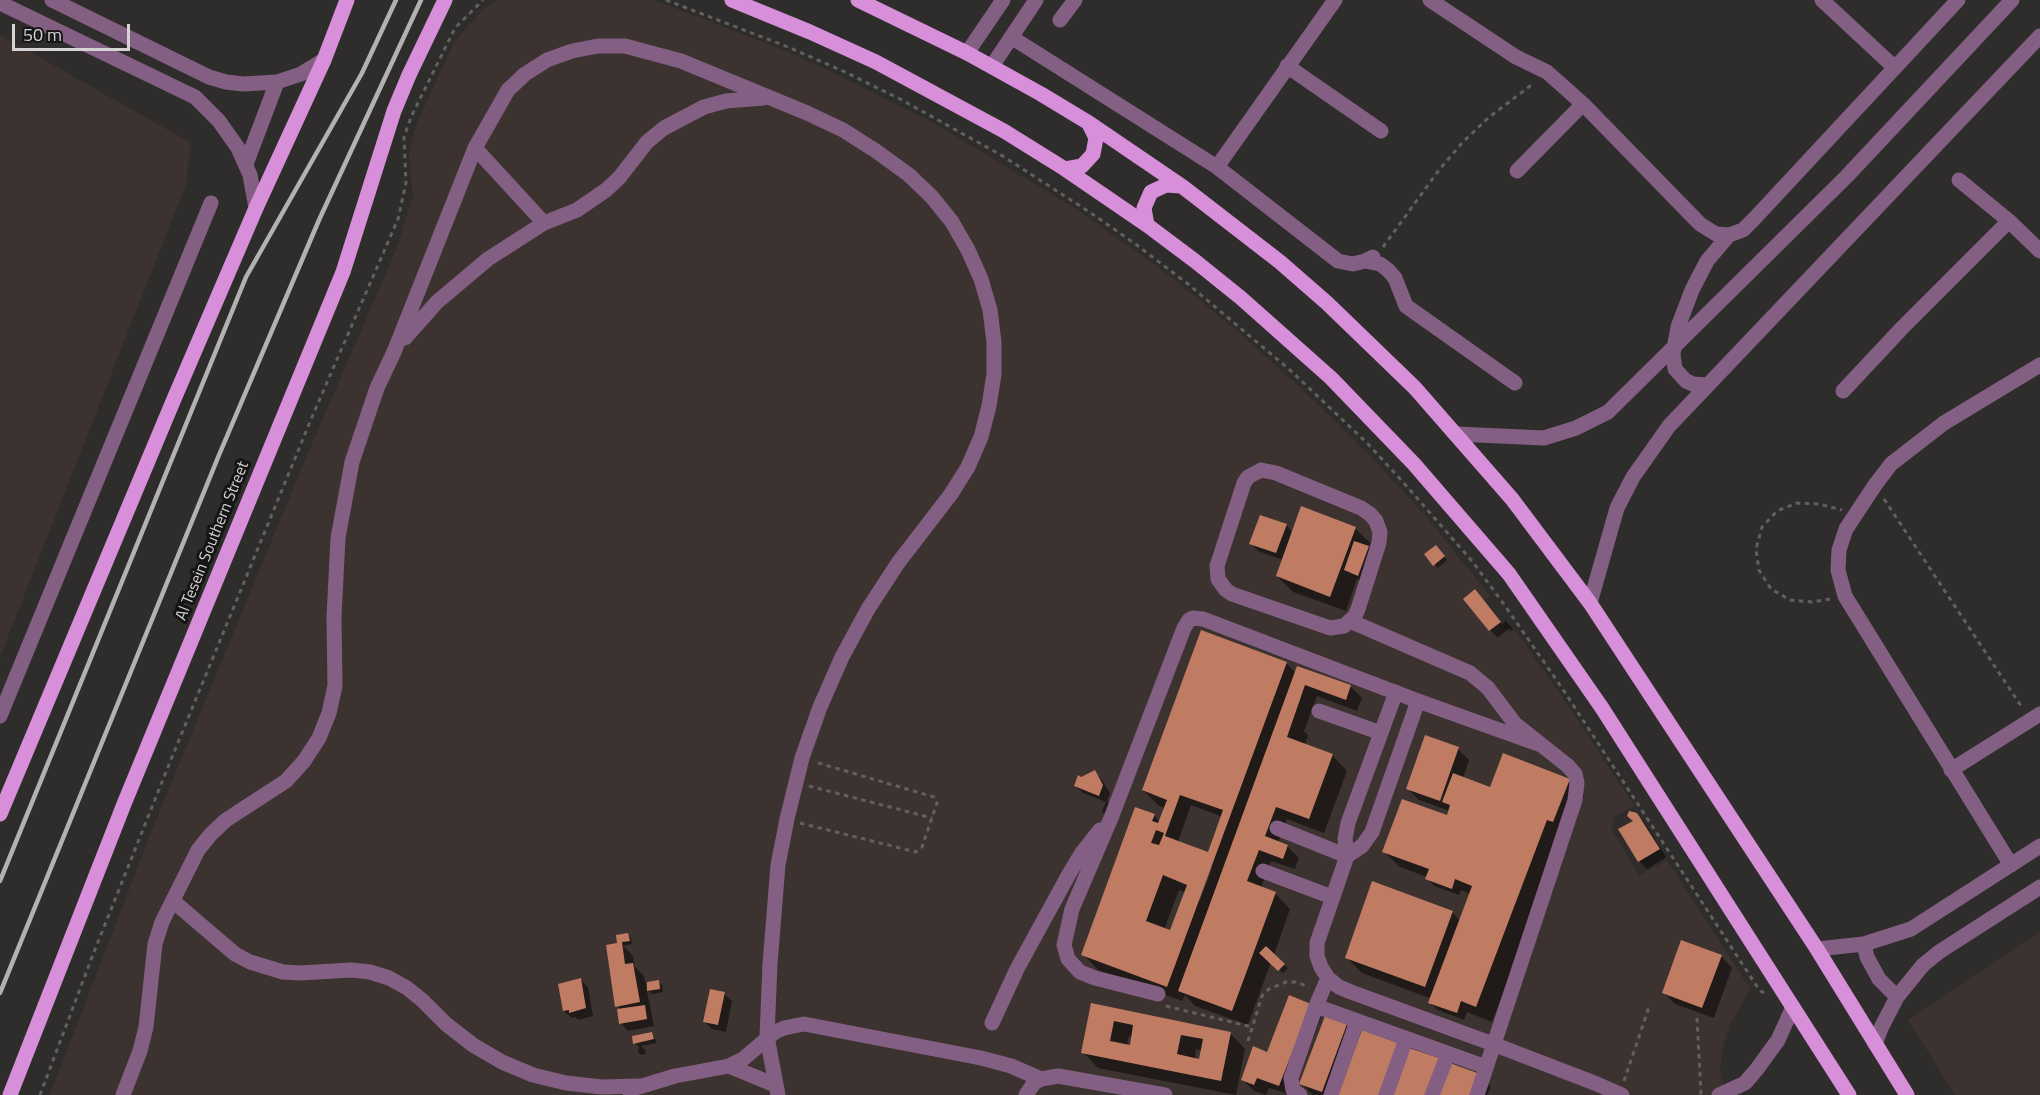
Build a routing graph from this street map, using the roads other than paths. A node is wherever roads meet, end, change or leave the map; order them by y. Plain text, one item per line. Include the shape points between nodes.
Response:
1 (52, 0) edge
2 (347, 0) edge
3 (445, 0) edge
4 (732, 0) edge
5 (858, 0) edge
6 (1003, 0) edge
7 (1036, 0) edge
8 (1075, 0) edge
9 (1335, 0) edge
10 (1430, 0) edge
11 (1822, 0) edge
12 (1958, 0) edge
13 (2012, 0) edge
14 (0, 3) edge
15 (1060, 20) dead end
16 (2040, 36) edge
17 (1011, 37) junction
18 (967, 52) junction
19 (324, 60) junction
20 (992, 66) junction
21 (1287, 66) junction
22 (1894, 67) junction
23 (277, 82) junction
24 (771, 98) junction
25 (1583, 104) junction
26 (1089, 123) junction
27 (1381, 131) dead end
28 (475, 148) junction
29 (246, 164) junction
30 (1217, 167) junction
31 (1065, 169) junction
32 (1517, 171) dead end
33 (1959, 180) dead end
34 (1183, 187) junction
35 (211, 203) dead end
36 (256, 208) junction
37 (2009, 221) junction
38 (544, 223) junction
39 (1147, 225) junction
40 (1729, 235) junction
41 (2040, 251) edge
42 (1674, 347) junction
43 (394, 352) junction
44 (2040, 364) edge
45 (1515, 383) dead end
46 (1708, 385) junction
47 (1843, 391) dead end
48 (1456, 434) junction
49 (1590, 603) junction
50 (1350, 621) junction
51 (1396, 693) junction
52 (1418, 701) junction
53 (1319, 711) dead end
54 (0, 716) edge
55 (2035, 717) edge
56 (1381, 733) junction
57 (1541, 745) junction
58 (1951, 770) junction
59 (0, 814) edge
60 (1111, 818) junction
61 (1277, 828) dead end
62 (2040, 846) edge
63 (1347, 856) junction
64 (2011, 865) junction
65 (1263, 871) dead end
66 (2040, 887) edge
67 (1332, 897) junction
68 (173, 901) junction
69 (1864, 944) junction
70 (1817, 949) junction
71 (1322, 992) junction
72 (1158, 994) road end
73 (1897, 997) junction
74 (1793, 1007) junction
75 (1357, 1021) junction
76 (992, 1023) dead end
77 (767, 1037) junction
78 (1406, 1039) junction
79 (1493, 1044) junction
80 (1875, 1044) junction
81 (1448, 1054) junction
82 (729, 1066) junction
83 (1486, 1067) junction
84 (1041, 1079) junction
85 (638, 1086) junction
86 (570, 1089) edge
87 (1746, 1089) edge
88 (777, 1090) edge
89 (1620, 1094) edge
90 (10, 1095) edge
91 (123, 1095) edge
92 (615, 1095) edge
93 (1026, 1095) edge
94 (1165, 1095) edge
95 (1300, 1095) edge
96 (1331, 1095) edge
97 (1386, 1095) edge
98 (1432, 1095) edge
99 (1477, 1095) edge
100 (1719, 1095) edge
101 (1849, 1095) edge
102 (1907, 1095) edge

1 - 23 street via 209,77 243,84
2 - 19 main road
3 - 90 main road, Al Tesein Southern Street via 394,111 343,272 124,804
4 - 31 main road via 876,62 1004,130
5 - 18 main road
6 - 18 street
7 - 17 street
8 - 15 street
9 - 21 street
10 - 25 street via 1516,57 1547,72
11 - 22 street
12 - 22 street
13 - 42 street via 1847,176
14 - 29 street via 195,97 224,127
16 - 46 street
17 - 20 street
17 - 30 street
18 - 20 main road
19 - 23 street
19 - 36 main road
20 - 26 main road
21 - 27 street
21 - 30 street
22 - 40 street via 1754,219 1743,230
23 - 29 street
24 - 28 street via 652,52 598,46 547,60 525,74 508,90
24 - 38 street via 726,101 684,116 647,142 619,178 599,195 577,210
24 - 77 street via 860,141 909,175 932,197 952,222 981,279 990,310 994,374 981,437 968,467 868,609 837,667 802,758 778,865
25 - 32 street
25 - 40 street via 1700,224 1716,234
26 - 31 main road via 1096,138 1093,154 1082,166
26 - 34 main road
28 - 38 street
28 - 43 street
29 - 36 street
30 - 45 street via 1338,261 1353,264 1369,259 1380,264 1395,279 1406,306
31 - 39 main road
33 - 37 street
34 - 39 main road via 1166,184 1151,192 1144,208
34 - 48 main road via 1327,303 1415,388
35 - 54 street
36 - 59 main road
37 - 41 street
37 - 47 street
38 - 43 street via 462,279
39 - 74 main road via 1241,298 1330,378 1414,464 1509,574 1602,708
40 - 42 street via 1707,261 1692,290
42 - 46 street via 1673,362 1680,376 1693,384
42 - 48 street via 1608,412 1576,429 1544,438
43 - 68 street via 364,424 344,500 334,578 335,686 330,713 319,738 286,781 211,834 198,850
44 - 58 street via 1944,423 1892,464 1855,514 1839,550 1838,570 1845,596
46 - 49 street via 1669,426 1633,477 1617,508
48 - 49 main road via 1512,499
49 - 70 main road
50 - 50 street via 1330,628 1232,594 1221,585 1216,566 1244,483 1254,473 1276,473 1361,508 1376,521 1379,543 1358,609
50 - 57 street via 1470,673 1488,688 1515,724
51 - 52 street
51 - 56 street
51 - 60 street via 1193,618 1184,628
52 - 57 street
52 - 63 street via 1372,832 1362,846
53 - 56 street
55 - 58 street
56 - 63 street via 1348,823
57 - 79 street via 1575,774 1578,792
58 - 64 street
60 - 72 street via 1072,909 1065,932 1065,952 1073,966 1087,976
60 - 76 street via 1069,874
61 - 63 street
62 - 64 street
63 - 67 street
64 - 69 street via 1918,925
65 - 67 street
66 - 73 street via 1939,952
67 - 71 street via 1317,943
68 - 86 street via 235,954 250,962 283,972 351,970 389,978 407,987 473,1045 502,1062
68 - 91 street via 155,944 146,1027
69 - 70 street
69 - 73 street via 1876,974
70 - 80 main road
71 - 75 street
71 - 79 street via 1339,987
71 - 95 street via 1291,1078 1293,1090
73 - 80 street
74 - 87 street via 1778,1040
74 - 101 main road
75 - 78 street
75 - 96 street
77 - 82 street
77 - 84 street via 784,1028 814,1025 981,1058
77 - 88 street
78 - 81 street
78 - 97 street
79 - 83 street
79 - 89 street
80 - 102 main road
81 - 83 street
81 - 98 street
82 - 85 street
82 - 88 street
83 - 99 street
84 - 93 street
84 - 94 street via 1058,1076
85 - 86 street
85 - 92 street
87 - 100 street

